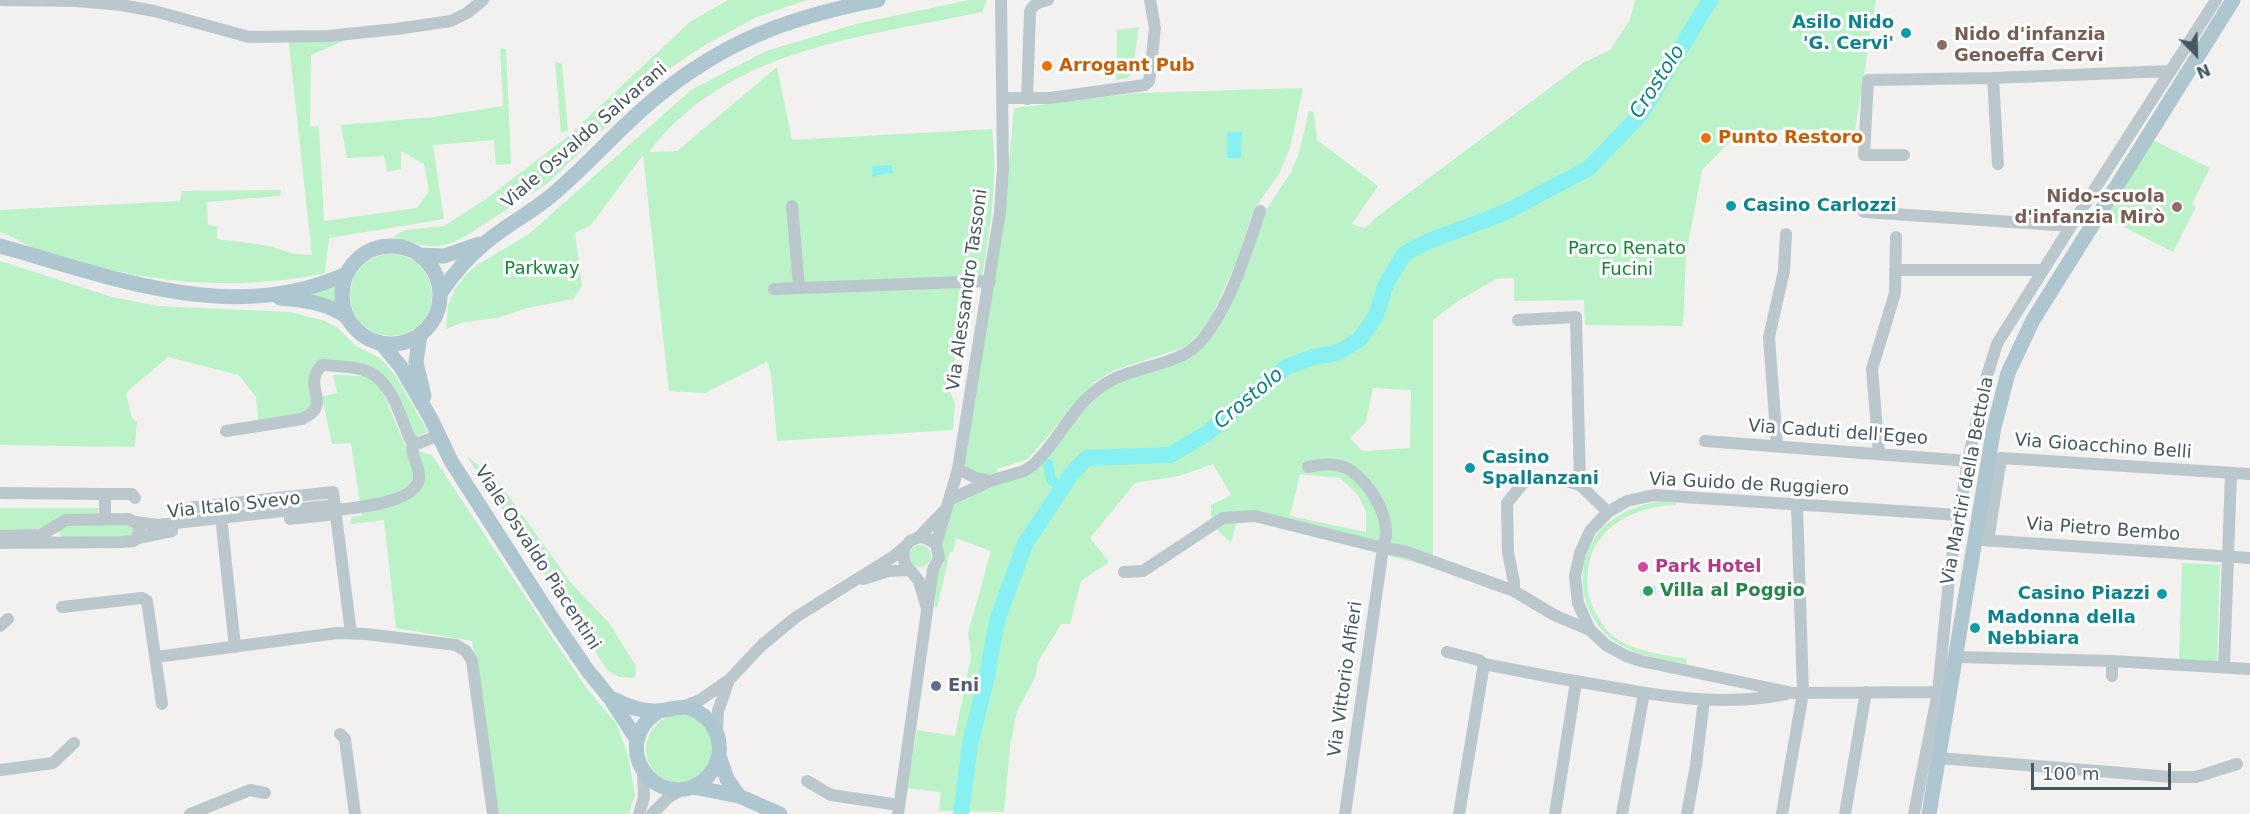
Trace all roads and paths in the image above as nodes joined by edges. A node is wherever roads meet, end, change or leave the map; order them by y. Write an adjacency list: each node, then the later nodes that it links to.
1 (0, 0): 2 (street)
2 (483, 0)
3 (878, 0): 21 (main road, Viale Osvaldo Salvarani)
4 (1048, 0): 12 (street)
5 (1150, 0): 12 (street)
6 (2216, 0): 9 (street)
7 (2233, 0): 65 (main road, Via Martiri della Bettola)
8 (1001, 1): 11 (street, Via Alessandro Tassoni)
9 (2171, 71): 10 (street); 18 (street)
10 (1993, 78): 13 (street); 14 (street)
11 (1003, 98): 12 (street); 27 (street, Via Alessandro Tassoni)
12 (1027, 99)
13 (1904, 155)
14 (1998, 164)
15 (792, 206): 28 (street)
16 (1260, 211): 48 (street)
17 (1864, 212): 18 (street)
18 (2071, 226): 25 (street)
19 (1786, 234): 41 (street)
20 (1896, 237): 24 (street)
21 (488, 241): 23 (main road, Viale Osvaldo Salvarani); 30 (main road, Viale Osvaldo Salvarani)
22 (0, 246): 31 (main road, Viale Osvaldo Piacentini)
23 (419, 255): 26 (main road, Viale Osvaldo Piacentini); 30 (main road)
24 (1895, 270): 25 (street); 42 (street)
25 (2043, 270): 43 (street)
26 (346, 274): 31 (main road, Viale Osvaldo Piacentini); 32 (main road)
27 (990, 281): 28 (street); 45 (street, Via Alessandro Tassoni)
28 (799, 287): 29 (street)
29 (774, 289)
30 (440, 294): 34 (main road, Viale Osvaldo Piacentini)
31 (259, 296): 32 (main road, Viale Osvaldo Piacentini)
32 (347, 317): 35 (main road, Viale Osvaldo Piacentini)
33 (1518, 320): 49 (street)
34 (420, 335): 35 (main road); 36 (main road, Viale Osvaldo Piacentini)
35 (381, 344): 36 (main road, Viale Osvaldo Piacentini)
36 (431, 419): 38 (main road, Viale Osvaldo Piacentini)
37 (226, 430): 40 (street)
38 (439, 435): 40 (street); 97 (main road, Viale Osvaldo Piacentini)
39 (1705, 441): 41 (street, Via Caduti dell'Egeo)
40 (413, 442): 55 (street)
41 (1778, 446): 42 (street, Via Caduti dell'Egeo)
42 (1878, 454): 43 (street, Via Caduti dell'Egeo)
43 (1968, 460): 57 (street)
44 (1308, 467): 70 (street, Via Vittorio Alfieri)
45 (958, 469): 48 (street); 54 (street, Via Alessandro Tassoni)
46 (2231, 473): 47 (street, Via Gioacchino Belli); 65 (street, Via Gioacchino Belli); 71 (street)
47 (2250, 474)
48 (990, 481): 54 (street)
49 (1580, 485): 56 (street); 77 (street)
50 (0, 493): 51 (street)
51 (105, 494): 52 (street); 58 (street)
52 (135, 498)
53 (1797, 504): 56 (street, Via Guido de Ruggiero); 57 (street, Via Guido de Ruggiero); 96 (street)
54 (947, 505): 63 (street, Via Alessandro Tassoni); 68 (street, Via Alessandro Tassoni)
55 (335, 510): 59 (street, Via Italo Svevo); 60 (street, Via Italo Svevo); 81 (street)
56 (1608, 512): 80 (street, Via Guido de Ruggiero)
57 (1959, 515): 94 (street)
58 (105, 519): 59 (street, Via Italo Svevo); 61 (street, Via Italo Svevo)
59 (136, 522): 64 (street)
60 (222, 526): 64 (street, Via Italo Svevo); 82 (street)
61 (54, 527): 62 (street, Via Italo Svevo); 66 (street)
62 (0, 536)
63 (919, 537): 68 (street); 69 (street, Via Alessandro Tassoni)
64 (138, 538): 66 (street, Via Italo Svevo)
65 (1982, 540): 71 (street, Via Pietro Bembo); 85 (main road, Via Martiri della Bettola)
66 (62, 542): 67 (street, Via Italo Svevo)
67 (0, 543)
68 (936, 544): 73 (street, Via Alessandro Tassoni)
69 (905, 547): 74 (street, Via Alessandro Tassoni); 76 (street)
70 (1383, 548): 75 (street); 77 (street); 122 (street, Via Vittorio Alfieri)
71 (2229, 556): 72 (street, Via Pietro Bembo); 88 (street)
72 (2250, 558)
73 (933, 569): 74 (street); 79 (street, Via Alessandro Tassoni)
74 (912, 571): 76 (street); 79 (street, Via Alessandro Tassoni)
75 (1124, 572)
76 (850, 583): 91 (street)
77 (1514, 591): 80 (street)
78 (62, 607): 84 (street)
79 (927, 609): 115 (street, Via Alessandro Tassoni)
80 (1590, 630): 96 (street, Via Guido de Ruggiero)
81 (351, 633): 82 (street); 118 (street)
82 (235, 647): 84 (street)
83 (1447, 652): 87 (street)
84 (156, 657): 99 (street)
85 (1956, 657): 86 (street); 107 (main road, Via Martiri della Bettola)
86 (2112, 661): 88 (street); 90 (street)
87 (1484, 664): 92 (street); 123 (street)
88 (2224, 667): 89 (street)
89 (2250, 669)
90 (2112, 676)
91 (729, 680): 100 (street); 102 (street)
92 (1576, 682): 95 (street); 124 (street)
93 (1866, 692): 94 (street); 96 (street); 128 (street)
94 (1938, 692): 129 (street)
95 (1644, 693): 98 (street); 125 (street)
96 (1798, 693): 98 (street); 127 (street)
97 (610, 698): 101 (main road, Viale Osvaldo Piacentini); 104 (main road, Viale Osvaldo Piacentini)
98 (1704, 700): 126 (street)
99 (162, 704)
100 (682, 707): 101 (main road); 102 (main road)
101 (659, 711): 104 (main road)
102 (717, 734): 106 (main road)
103 (340, 735): 117 (street)
104 (637, 740): 110 (main road)
105 (74, 743): 109 (street)
106 (719, 756): 112 (main road); 114 (main road)
107 (1939, 758): 108 (street); 130 (main road, Via Martiri della Bettola)
108 (2243, 762)
109 (0, 767)
110 (643, 771): 112 (main road); 119 (street)
111 (807, 781): 115 (street)
112 (687, 788): 114 (main road); 120 (street)
113 (265, 793): 116 (street)
114 (739, 796): 121 (main road)
115 (898, 809)
116 (190, 814)
117 (355, 814)
118 (493, 814)
119 (639, 814)
120 (652, 814)
121 (780, 814)
122 (1345, 814)
123 (1459, 814)
124 (1555, 814)
125 (1622, 814)
126 (1688, 814)
127 (1782, 814)
128 (1845, 814)
129 (1914, 814)
130 (1929, 814)

